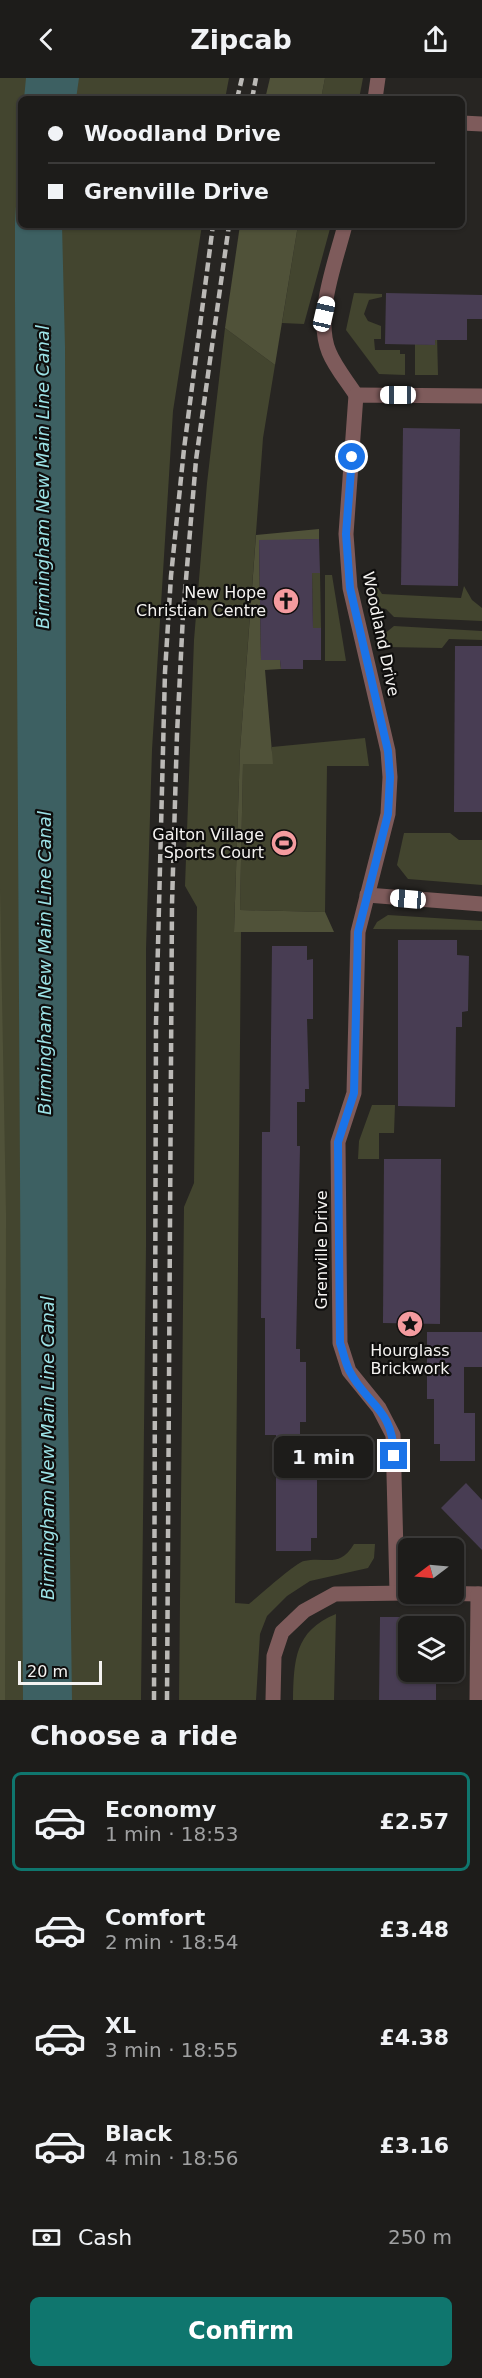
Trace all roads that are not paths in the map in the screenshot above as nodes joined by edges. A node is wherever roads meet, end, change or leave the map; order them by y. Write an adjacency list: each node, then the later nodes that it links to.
1 (378, 78): 2 (street)
2 (375, 96)
3 (465, 123): 4 (street)
4 (482, 124)
5 (344, 228): 6 (street)
6 (356, 395): 7 (street); 8 (street, Woodland Drive)
7 (482, 396)
8 (367, 895): 9 (street); 10 (street, Grenville Drive)
9 (482, 904)
10 (399, 1538)
11 (398, 1593): 14 (street)
12 (464, 1594): 13 (street)
13 (480, 1594): 15 (street)
14 (273, 1700)
15 (477, 1700)

